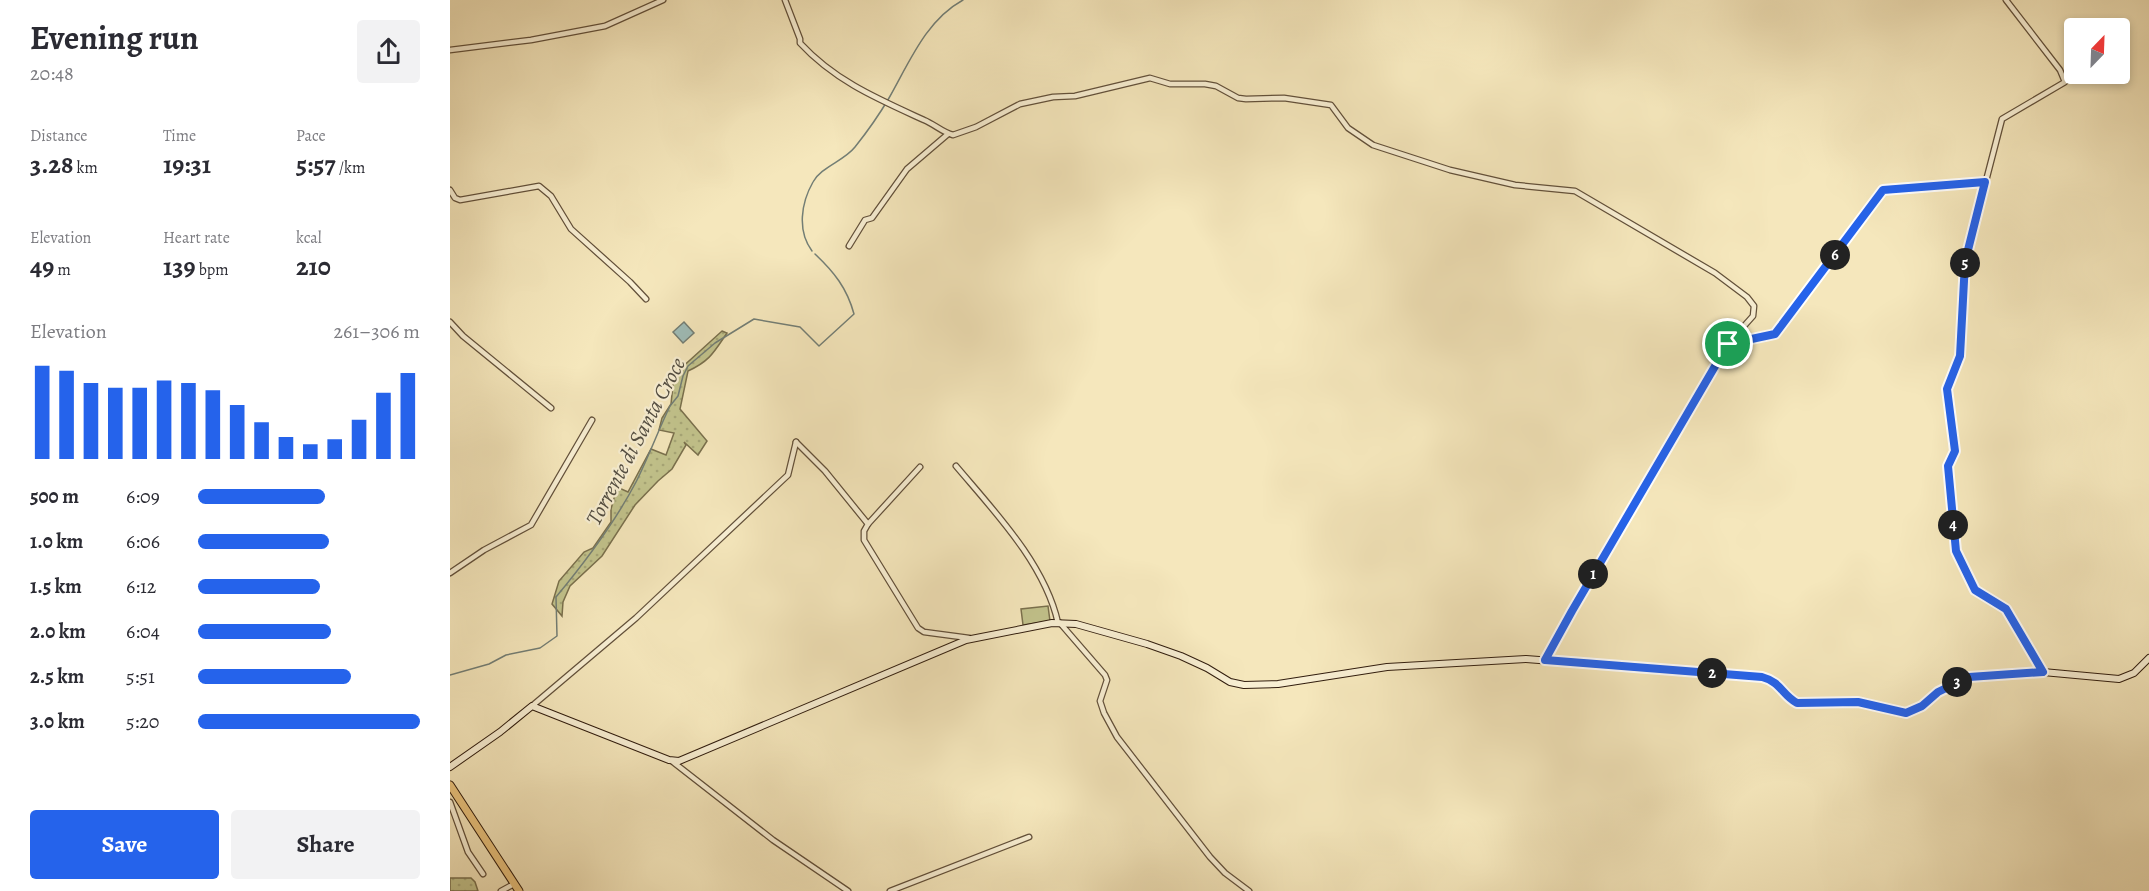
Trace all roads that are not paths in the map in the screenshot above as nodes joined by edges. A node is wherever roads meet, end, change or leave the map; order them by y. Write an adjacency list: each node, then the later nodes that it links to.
1 (663, 0): 4 (street)
2 (785, 0): 5 (street)
3 (2006, 0): 6 (street)
4 (450, 50)
5 (948, 134): 8 (street); 11 (street)
6 (1985, 182): 11 (street); 22 (street)
7 (450, 190): 9 (street)
8 (849, 246)
9 (646, 299)
10 (450, 322): 12 (street)
11 (1728, 344): 21 (street)
12 (551, 408)
13 (592, 420): 17 (street)
14 (956, 465): 18 (street)
15 (920, 467): 16 (street)
16 (868, 524): 19 (street); 23 (street)
17 (450, 573)
18 (1059, 623): 19 (street); 21 (street); 34 (street)
19 (972, 638): 24 (street)
20 (2149, 658): 22 (street)
21 (1545, 660): 22 (street)
22 (2043, 672)
23 (532, 706): 24 (street); 25 (street)
24 (673, 762): 32 (street)
25 (450, 767)
26 (450, 785): 30 (main road)
27 (450, 802): 29 (street)
28 (1029, 837): 33 (street)
29 (483, 874)
30 (517, 888): 31 (street)
31 (501, 891)
32 (848, 891)
33 (890, 891)
34 (1249, 891)

